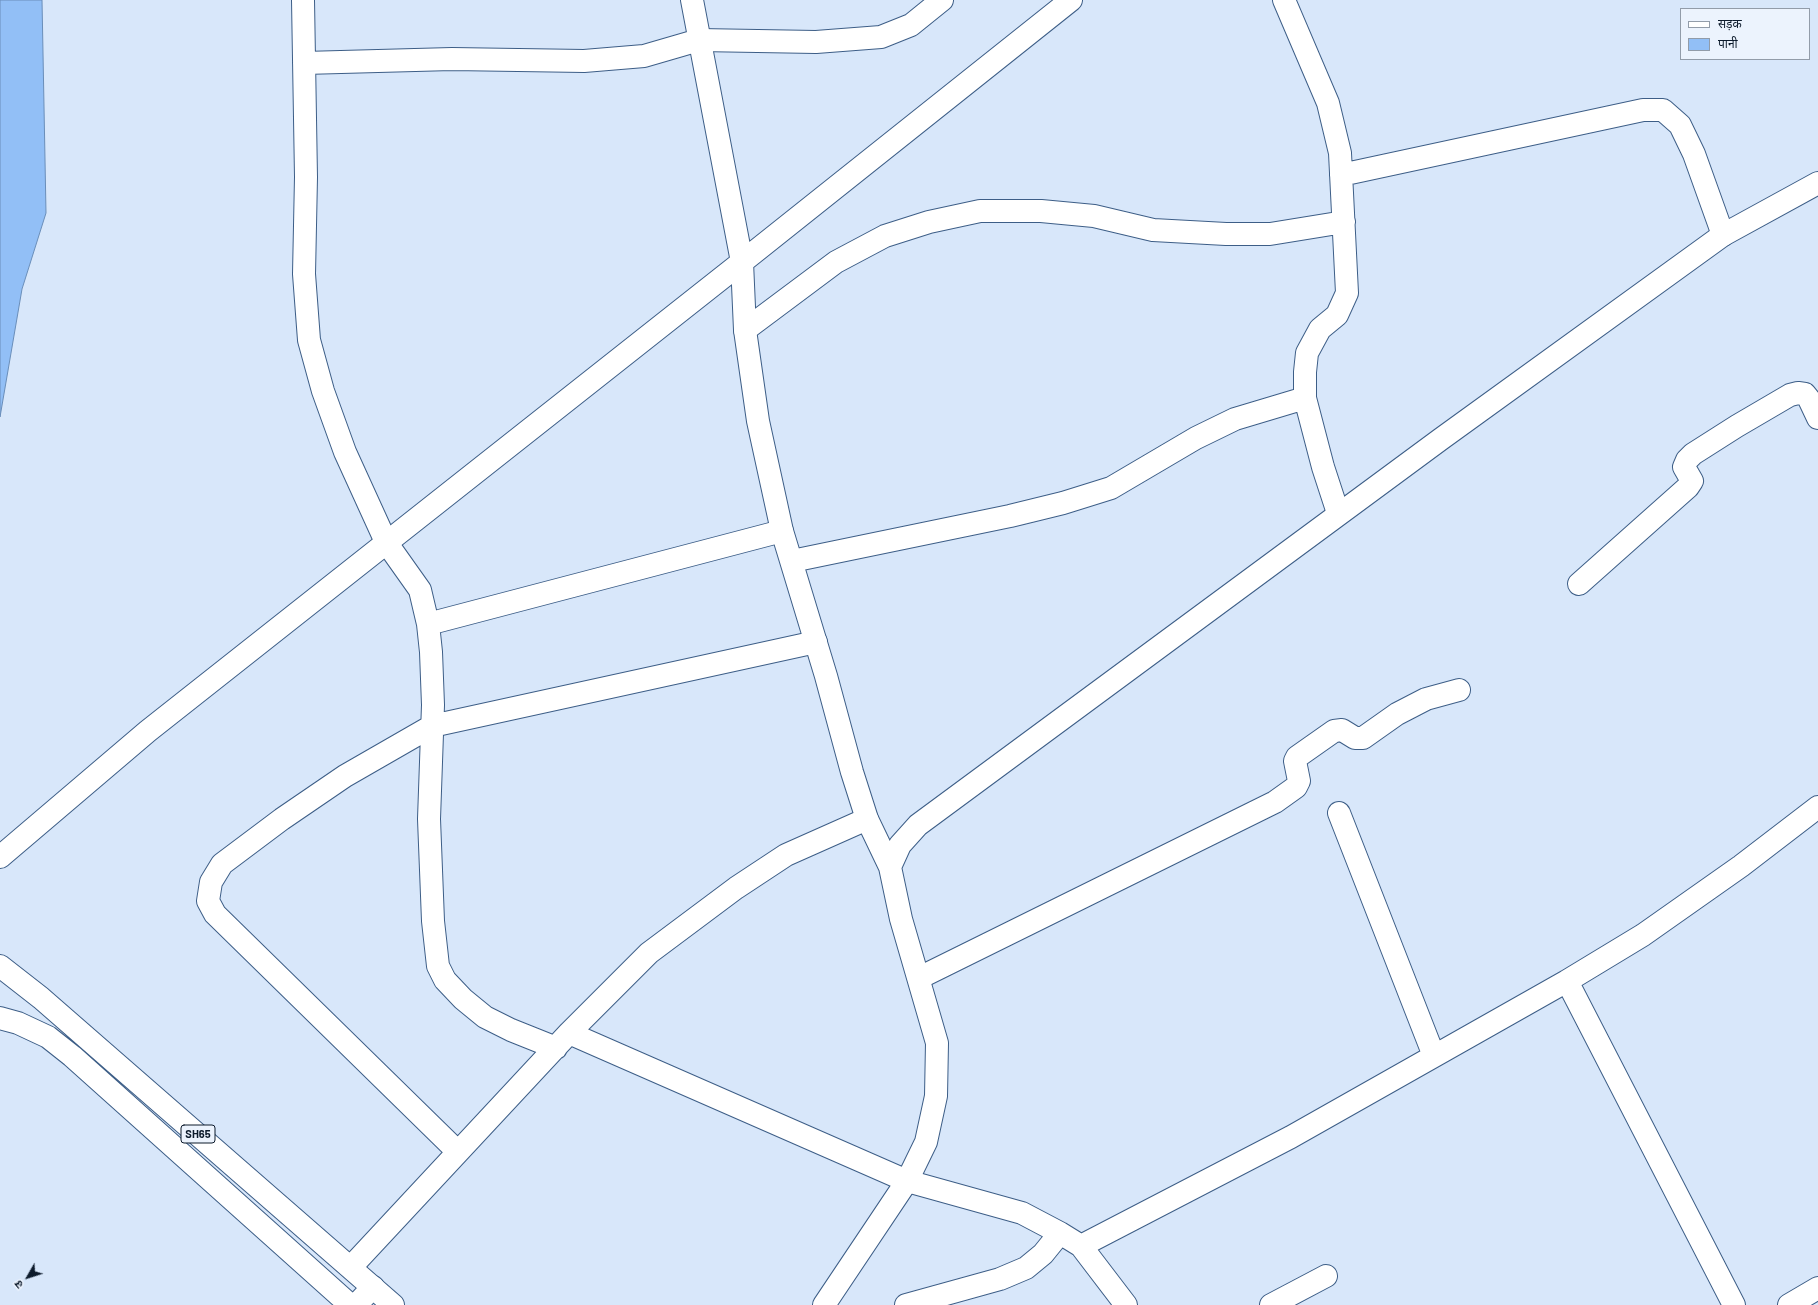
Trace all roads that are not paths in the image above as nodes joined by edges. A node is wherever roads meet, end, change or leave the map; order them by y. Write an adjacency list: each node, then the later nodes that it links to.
1 (303, 0): 7 (street)
2 (692, 0): 6 (street)
3 (942, 0): 6 (street)
4 (1071, 0): 12 (street)
5 (1284, 0): 8 (street)
6 (700, 40): 7 (street); 12 (street)
7 (304, 63): 18 (street)
8 (1341, 175): 10 (street); 11 (street)
9 (1818, 183): 11 (street)
10 (1344, 222): 13 (street); 14 (street)
11 (1723, 236): 16 (street)
12 (742, 262): 13 (street); 18 (street)
13 (745, 330): 17 (street)
14 (1305, 398): 16 (street); 19 (street)
15 (1818, 418): 20 (street)
16 (1338, 514): 29 (street)
17 (782, 531): 19 (street); 21 (street)
18 (386, 542): 21 (street); 28 (street)
19 (792, 561): 22 (street)
20 (1579, 584)
21 (428, 624): 24 (street)
22 (816, 642): 24 (street); 27 (street)
23 (1459, 690): 31 (street)
24 (432, 726): 34 (street); 36 (street)
25 (1818, 807): 32 (street)
26 (1339, 813): 35 (street)
27 (867, 819): 29 (street); 34 (street)
28 (0, 857)
29 (890, 866): 31 (street)
30 (0, 966): 40 (street, SH65)
31 (919, 978): 37 (street)
32 (1567, 981): 35 (street); 51 (street)
33 (0, 1018): 44 (street, SH65)
34 (563, 1040): 36 (street); 37 (street)
35 (1434, 1056): 39 (street)
36 (458, 1152): 40 (street)
37 (907, 1181): 38 (street); 47 (street)
38 (1060, 1233): 39 (street); 48 (street)
39 (1081, 1246): 49 (street)
40 (351, 1267): 42 (street, SH65)
41 (1326, 1276): 50 (street)
42 (373, 1287): 45 (street); 46 (street, SH65)
43 (1818, 1288): 52 (street)
44 (350, 1305)
45 (356, 1305)
46 (392, 1305)
47 (824, 1305)
48 (906, 1305)
49 (1126, 1305)
50 (1272, 1305)
51 (1734, 1305)
52 (1789, 1305)

